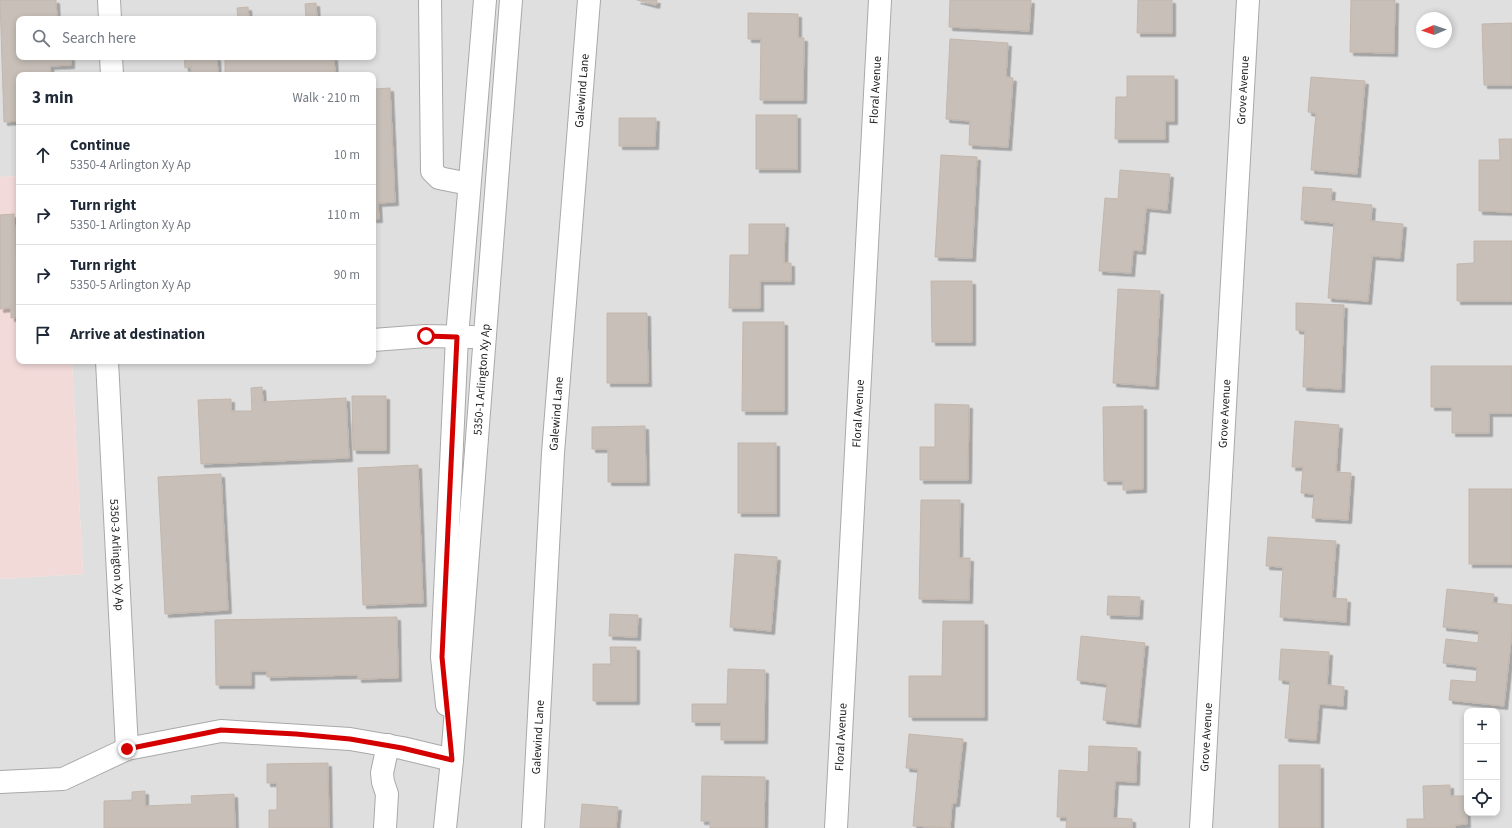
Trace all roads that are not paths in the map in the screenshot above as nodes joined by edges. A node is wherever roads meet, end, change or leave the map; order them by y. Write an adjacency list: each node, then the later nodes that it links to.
1 (109, 0): 8 (street)
2 (430, 0): 11 (street)
3 (485, 0): 11 (street, 5350-1 Arlington Xy Ap)
4 (511, 0): 13 (street, 5350-1 Arlington Xy Ap)
5 (589, 0): 22 (street, Galewind Lane)
6 (880, 0): 23 (street, Floral Avenue)
7 (1248, 0): 24 (street, Grove Avenue)
8 (110, 16)
9 (111, 60): 10 (street)
10 (112, 72)
11 (469, 184): 12 (street, 5350-1 Arlington Xy Ap)
12 (457, 337): 13 (street); 14 (street); 18 (street, 5350-1 Arlington Xy Ap)
13 (485, 338): 18 (street, 5350-1 Arlington Xy Ap)
14 (376, 340)
15 (106, 364): 17 (street, 5350-3 Arlington Xy Ap)
16 (388, 745): 17 (street); 18 (street); 20 (street)
17 (127, 749): 19 (street)
18 (452, 760): 21 (street, 5350-1 Arlington Xy Ap)
19 (0, 782)
20 (385, 828)
21 (445, 828)
22 (533, 828)
23 (836, 828)
24 (1201, 828)

